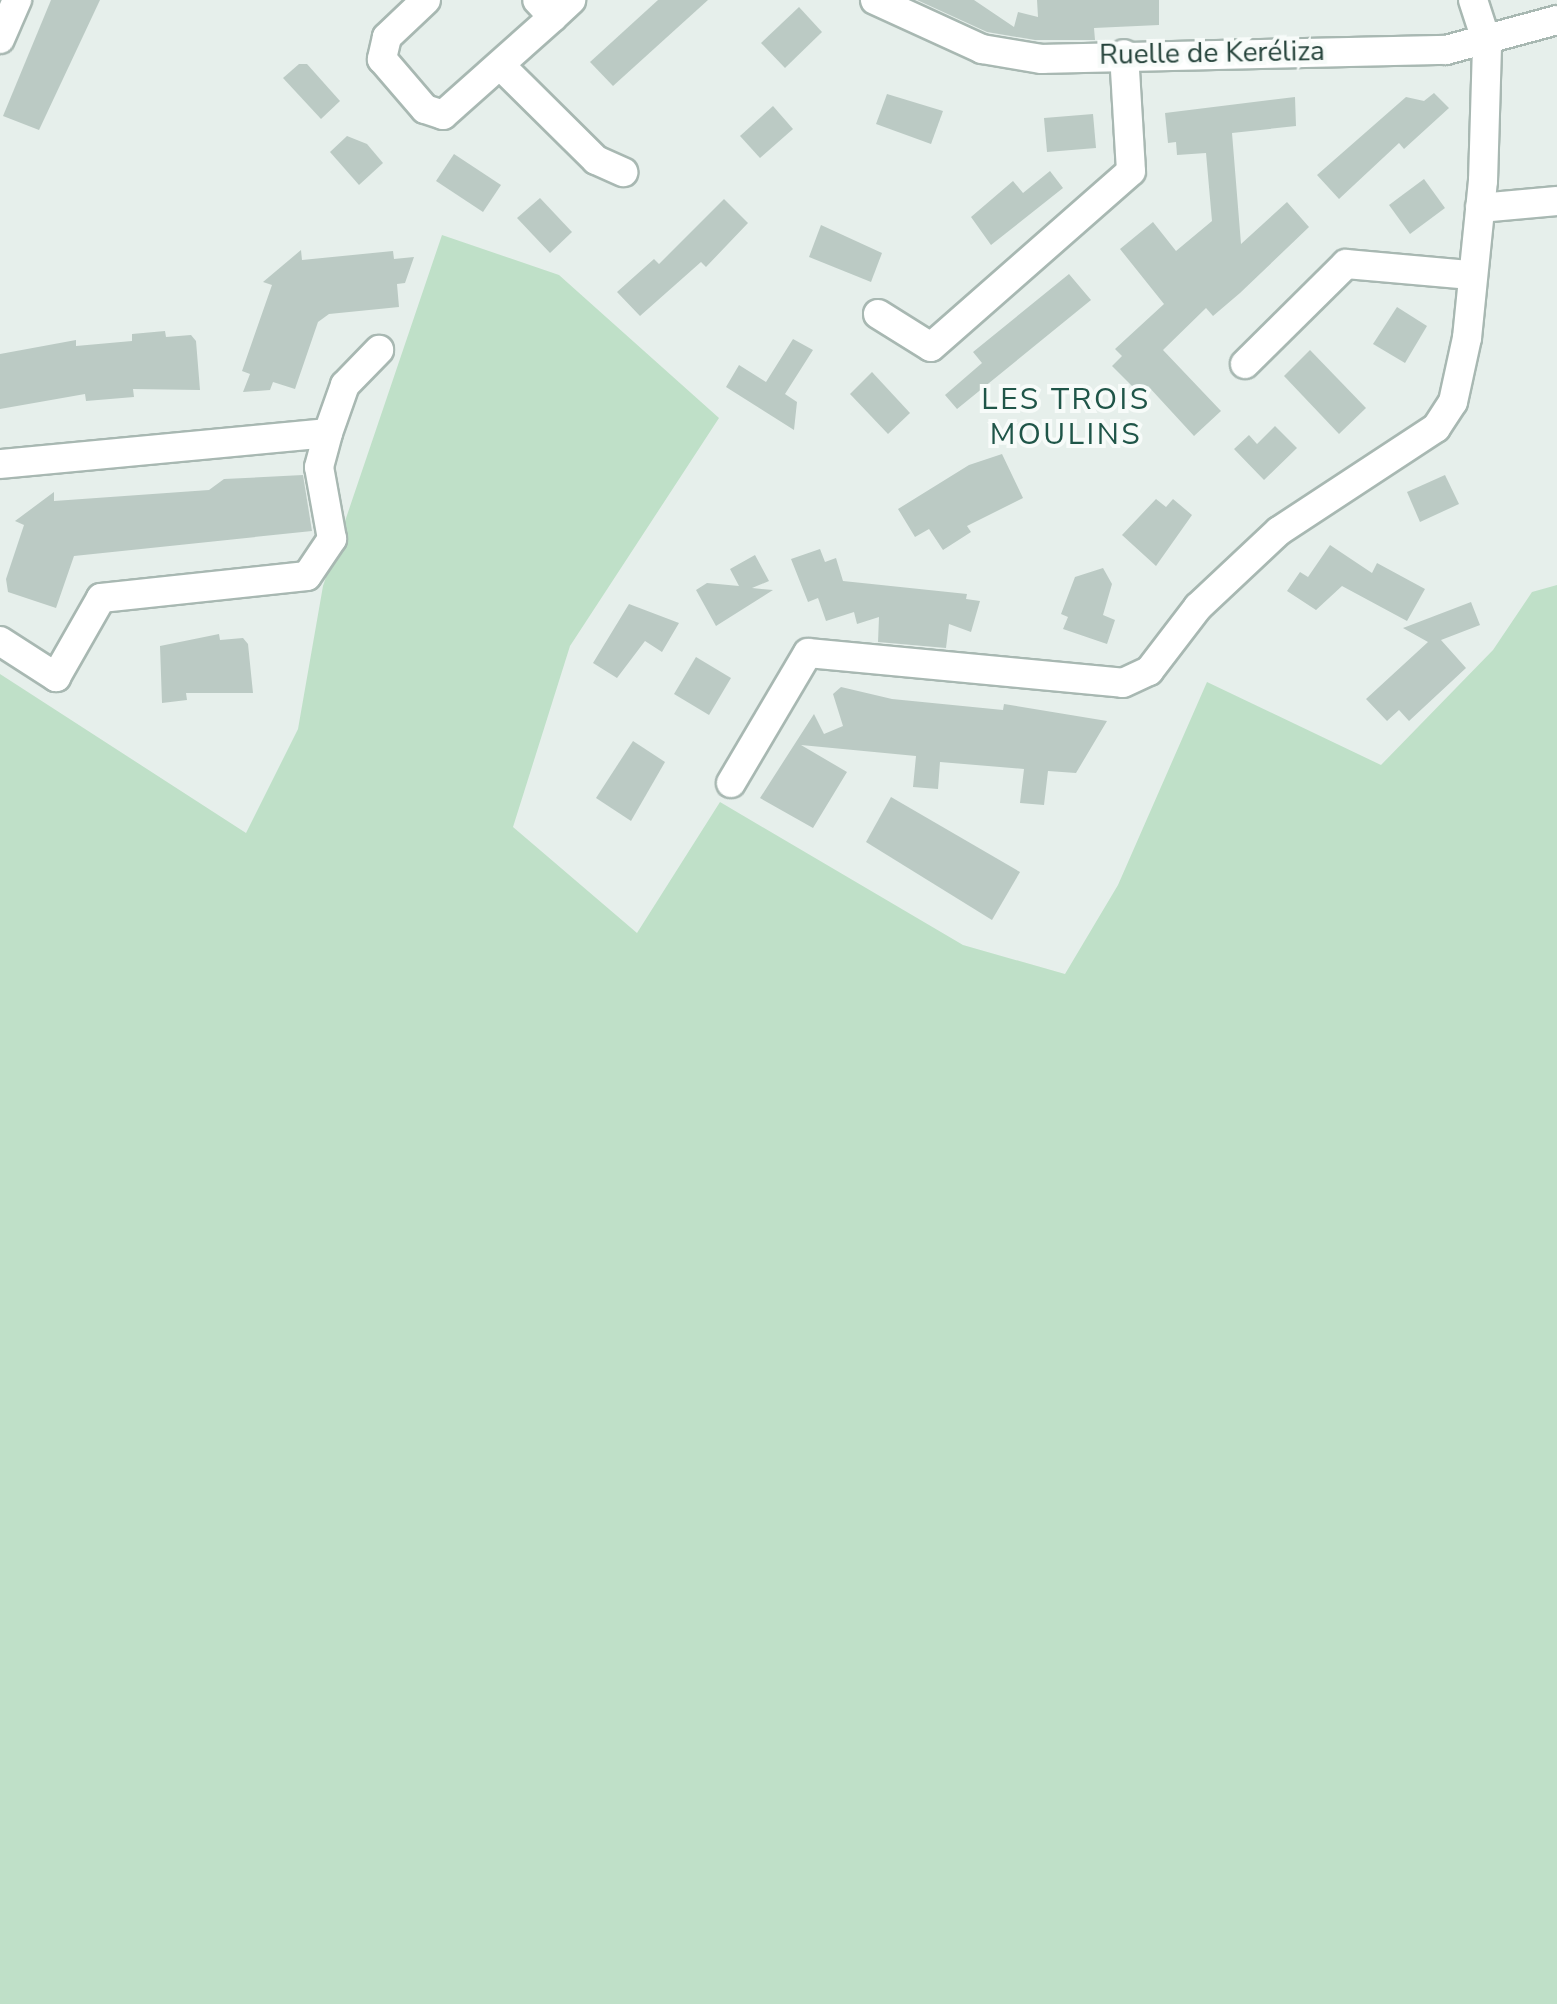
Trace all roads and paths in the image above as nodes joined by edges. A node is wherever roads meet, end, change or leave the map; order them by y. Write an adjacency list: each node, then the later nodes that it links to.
1 (16, 0): 7 (street)
2 (426, 0): 10 (street)
3 (875, 0): 9 (street, Ruelle de Keréliza)
4 (1473, 0): 8 (street)
5 (554, 6): 10 (street)
6 (1557, 20): 8 (street, Ruelle de Keréliza)
7 (0, 39)
8 (1487, 43): 9 (street, Ruelle de Keréliza); 13 (street)
9 (1124, 54): 15 (street)
10 (502, 68): 11 (street)
11 (623, 172)
12 (1557, 201): 13 (street)
13 (1480, 208): 14 (street)
14 (1469, 274): 17 (street); 21 (street)
15 (878, 314)
16 (379, 350): 18 (street)
17 (1245, 364)
18 (328, 433): 19 (street); 20 (street)
19 (0, 464)
20 (0, 641)
21 (731, 783)

